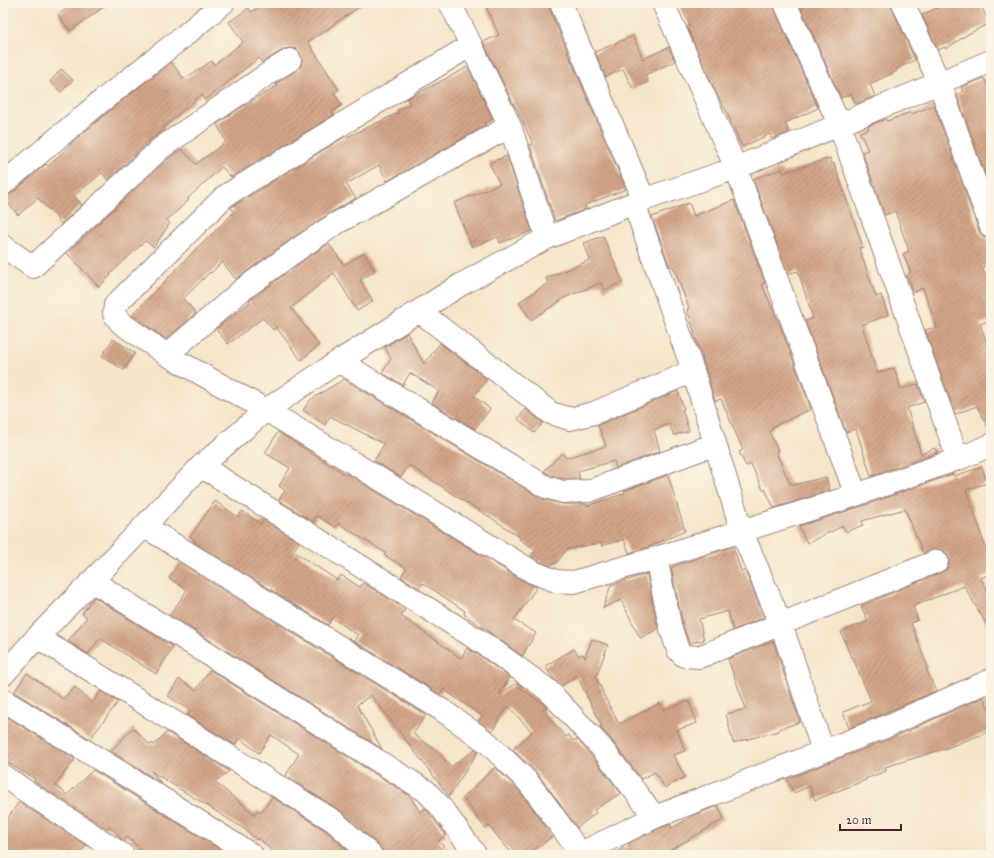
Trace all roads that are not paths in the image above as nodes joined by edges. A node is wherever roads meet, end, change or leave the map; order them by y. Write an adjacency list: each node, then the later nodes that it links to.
1 (223, 3): 14 (street)
2 (450, 3): 7 (street)
3 (561, 3): 15 (street)
4 (663, 3): 13 (street)
5 (785, 3): 11 (street)
6 (903, 3): 10 (street)
7 (471, 45): 12 (street); 20 (street)
8 (290, 60): 18 (street)
9 (991, 61): 10 (street)
10 (939, 82): 11 (street); 16 (street)
11 (839, 124): 13 (street); 26 (street)
12 (510, 126): 17 (street); 20 (street)
13 (736, 168): 15 (street); 28 (street)
14 (3, 184)
15 (639, 201): 17 (street); 22 (street)
16 (991, 227)
17 (547, 238): 19 (street)
18 (3, 246)
19 (419, 311): 21 (street); 22 (street)
20 (167, 355): 23 (street)
21 (339, 361): 23 (street); 24 (street)
22 (693, 371): 24 (street)
23 (266, 410): 27 (street); 31 (street)
24 (715, 444): 30 (street)
25 (991, 445): 26 (street)
26 (958, 459): 28 (street)
27 (201, 466): 29 (street); 41 (street)
28 (856, 495): 30 (street)
29 (144, 526): 33 (street); 42 (street)
30 (742, 532): 31 (street); 34 (street)
31 (656, 558): 34 (street)
32 (938, 561): 34 (street)
33 (92, 581): 35 (street); 46 (street)
34 (781, 624): 39 (street)
35 (37, 637): 36 (street); 45 (street)
36 (3, 675)
37 (991, 680): 39 (street)
38 (3, 700): 44 (street)
39 (823, 751): 41 (street)
40 (3, 776): 43 (street)
41 (655, 817): 42 (street)
42 (579, 854)
43 (123, 855)
44 (252, 855)
45 (371, 855)
46 (476, 855)

